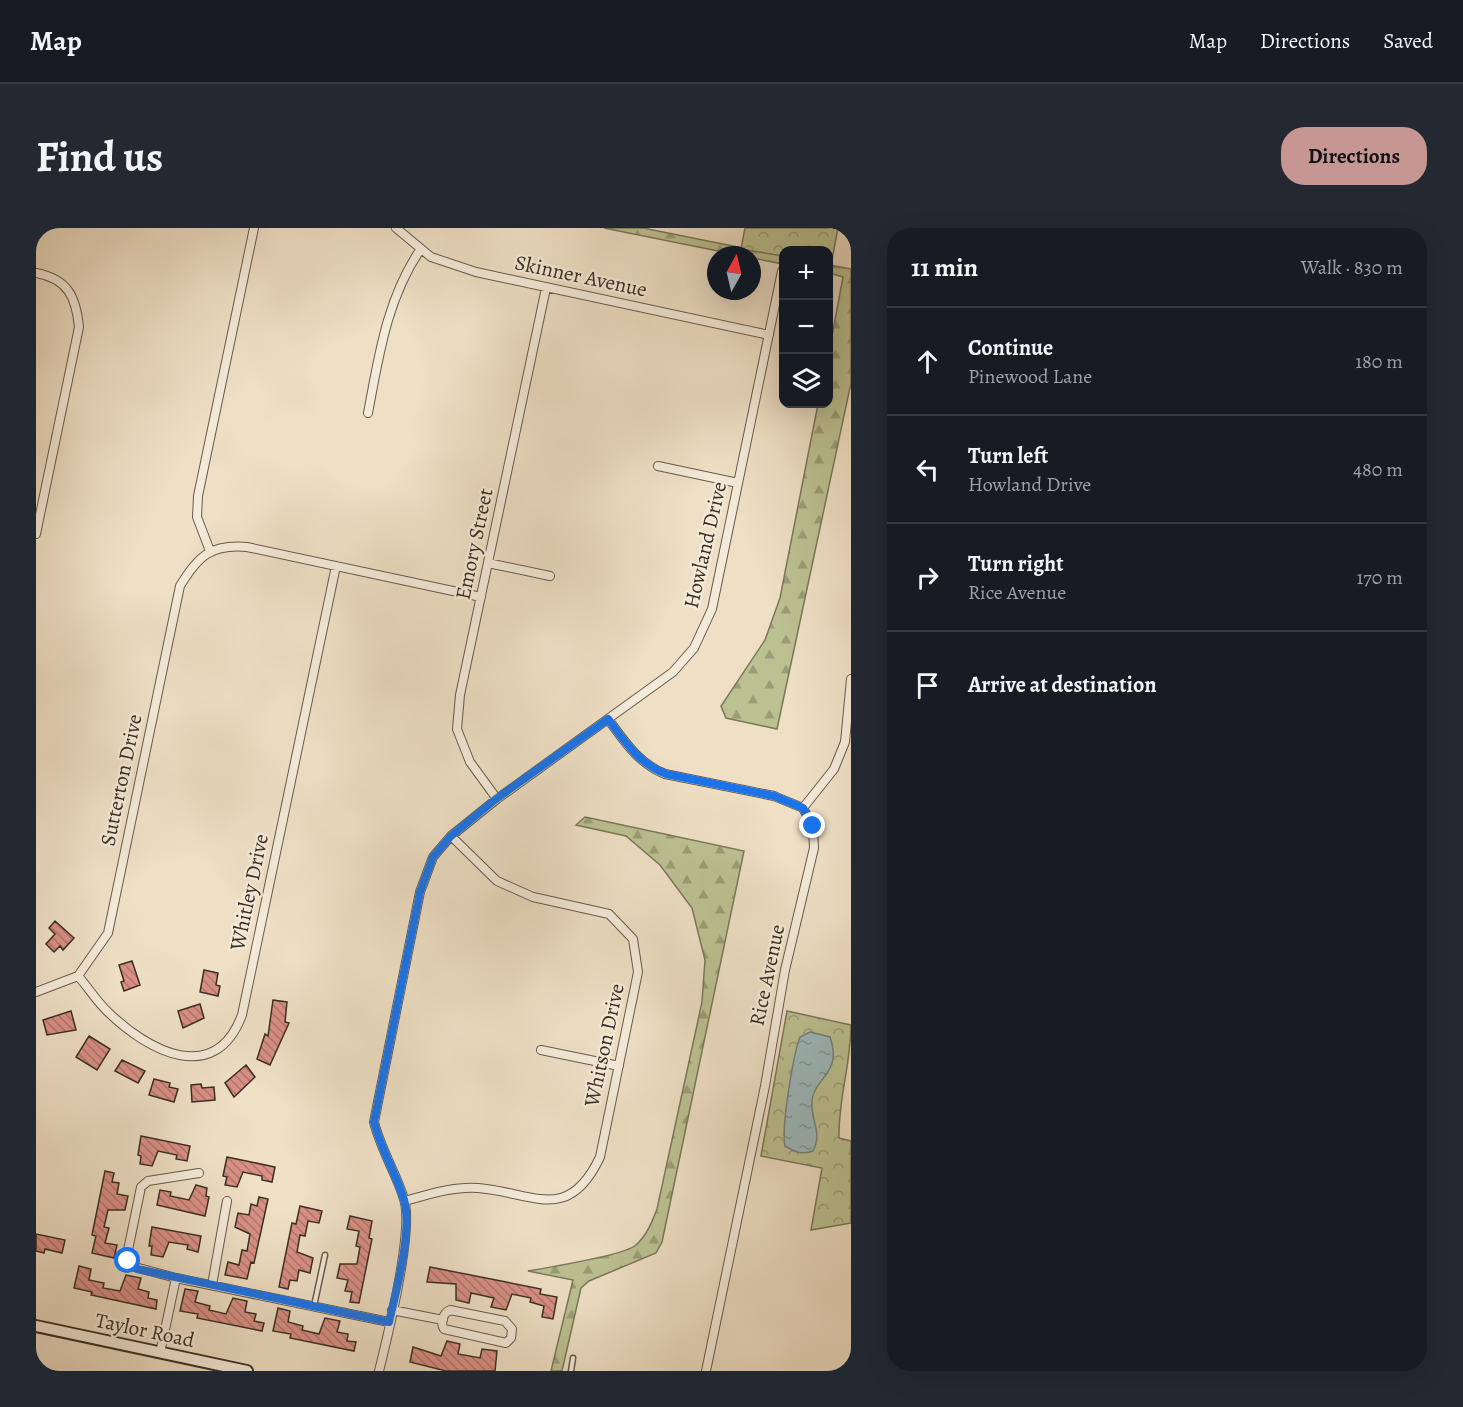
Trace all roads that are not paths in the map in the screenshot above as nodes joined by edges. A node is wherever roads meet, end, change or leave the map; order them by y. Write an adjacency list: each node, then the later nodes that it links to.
1 (254, 228): 12 (street)
2 (396, 228): 3 (street, Skinner Avenue)
3 (420, 250): 6 (street, Skinner Avenue); 8 (street)
4 (36, 273): 11 (street)
5 (779, 286): 7 (street, Howland Drive)
6 (546, 288): 7 (street, Skinner Avenue); 13 (street, Emory Street)
7 (769, 335): 10 (street, Howland Drive)
8 (369, 413)
9 (658, 466): 10 (street)
10 (738, 483): 18 (street, Howland Drive)
11 (36, 534)
12 (210, 551): 14 (street); 22 (street, Sutterton Drive)
13 (488, 563): 15 (street); 16 (street, Emory Street)
14 (336, 566): 16 (street); 22 (street, Whitley Drive)
15 (550, 576)
16 (481, 597): 19 (street, Emory Street)
17 (851, 679): 20 (street)
18 (608, 719): 19 (street, Howland Drive); 20 (street)
19 (496, 799): 21 (street, Howland Drive)
20 (803, 808): 42 (street, Rice Avenue)
21 (451, 836): 25 (street, Whitson Drive); 28 (street, Howland Drive)
22 (78, 976): 23 (street)
23 (36, 992)
24 (541, 1050): 25 (street)
25 (619, 1066): 28 (street, Whitson Drive)
26 (199, 1173): 30 (street)
27 (227, 1201): 31 (street)
28 (405, 1201): 33 (street, Howland Drive)
29 (325, 1255): 32 (lane)
30 (176, 1278): 31 (street); 37 (street)
31 (212, 1286): 32 (street)
32 (314, 1307): 35 (street)
33 (392, 1310): 34 (street); 35 (street, Howland Drive)
34 (443, 1320): 34 (street)
35 (389, 1322): 40 (street, Howland Drive)
36 (36, 1326): 37 (main road, Taylor Road)
37 (160, 1353): 39 (main road, Taylor Road)
38 (573, 1358): 41 (lane)
39 (242, 1371)
40 (379, 1371)
41 (571, 1371)
42 (706, 1371)

